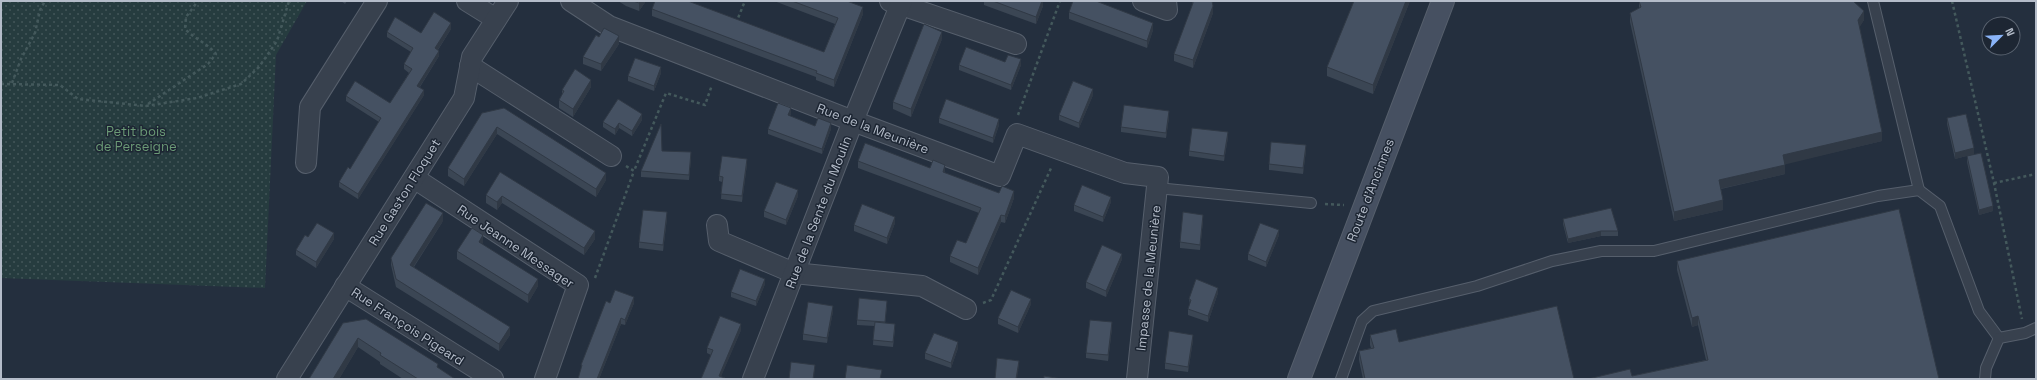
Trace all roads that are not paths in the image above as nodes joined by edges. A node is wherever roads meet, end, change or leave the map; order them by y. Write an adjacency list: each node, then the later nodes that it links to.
1 (377, 1): 15 (street)
2 (467, 1): 10 (street)
3 (508, 1): 10 (street, Rue Gaston Floquet)
4 (571, 1): 13 (street, Rue de la Meunière)
5 (1143, 1): 6 (street)
6 (1166, 1)
7 (1443, 1): 31 (main road, Route d'Ancinnes)
8 (1873, 1): 18 (lane)
9 (898, 2): 11 (street); 13 (street, Rue de la Sente du Moulin)
10 (496, 19): 12 (street, Rue Gaston Floquet)
11 (1016, 44)
12 (470, 66): 14 (street); 16 (street, Rue Gaston Floquet)
13 (853, 121): 17 (street, Rue de la Meunière); 21 (street, Rue de la Sente du Moulin)
14 (611, 156)
15 (306, 163)
16 (414, 178): 22 (street, Rue Gaston Floquet); 28 (street, Rue Jeanne Messager)
17 (1157, 182): 19 (lane); 30 (street, Impasse de la Meunière)
18 (1919, 190): 25 (lane); 32 (lane)
19 (1311, 203)
20 (717, 225): 21 (street)
21 (794, 273): 23 (street); 29 (street, Rue de la Sente du Moulin)
22 (345, 286): 26 (street, Rue Gaston Floquet); 27 (street, Rue François Pigeard)
23 (966, 309)
24 (2036, 328): 25 (lane)
25 (1999, 338): 33 (lane)
26 (287, 379)
27 (492, 379)
28 (545, 379)
29 (753, 379)
30 (1137, 379)
31 (1299, 379)
32 (1341, 379)
33 (1986, 379)

